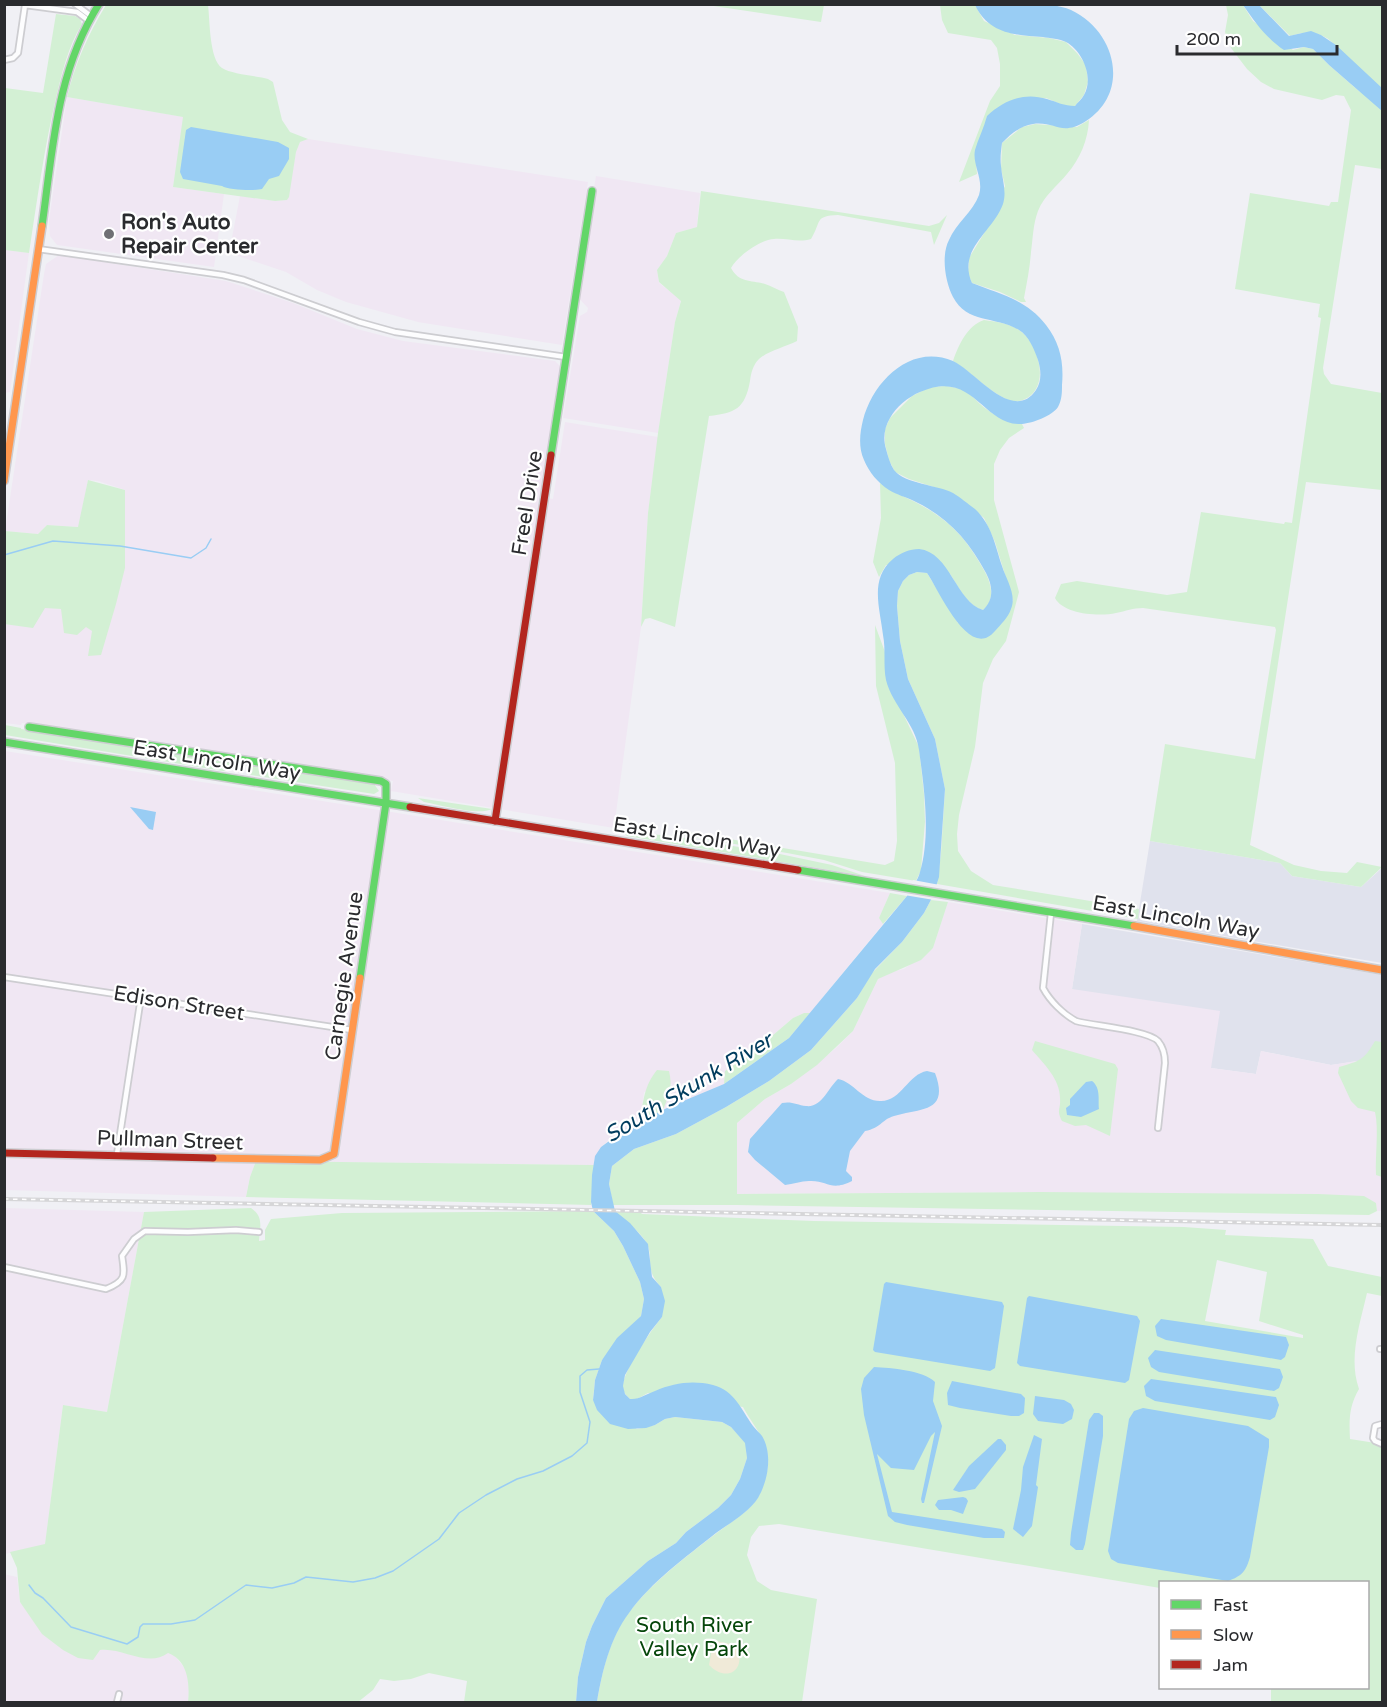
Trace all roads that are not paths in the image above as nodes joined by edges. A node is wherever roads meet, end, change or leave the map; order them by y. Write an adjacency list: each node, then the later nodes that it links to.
1 (26, 4): 4 (street); 5 (street)
2 (75, 4): 4 (street)
3 (99, 4): 4 (main road)
4 (90, 18): 7 (main road)
5 (4, 60)
6 (592, 191): 8 (main road, Freel Drive)
7 (38, 249): 8 (street); 9 (main road)
8 (566, 357): 13 (main road, Freel Drive)
9 (4, 481)
10 (29, 727): 12 (main road)
11 (4, 742): 12 (main road, East Lincoln Way)
12 (386, 804): 13 (main road, East Lincoln Way); 18 (main road, Carnegie Avenue)
13 (495, 821): 14 (main road, East Lincoln Way)
14 (1051, 913): 15 (main road, East Lincoln Way); 19 (street)
15 (1383, 970)
16 (4, 976): 17 (street, Edison Street)
17 (141, 997): 18 (street, Edison Street); 21 (street)
18 (352, 1030): 22 (main road, Carnegie Avenue)
19 (1158, 1128)
20 (4, 1153): 21 (main road, Pullman Street)
21 (117, 1154): 22 (main road, Pullman Street)
22 (334, 1154)
23 (260, 1232): 24 (street)
24 (4, 1267)
25 (1383, 1424): 26 (street)
26 (1383, 1444)
27 (119, 1694): 28 (street)
28 (117, 1702)

